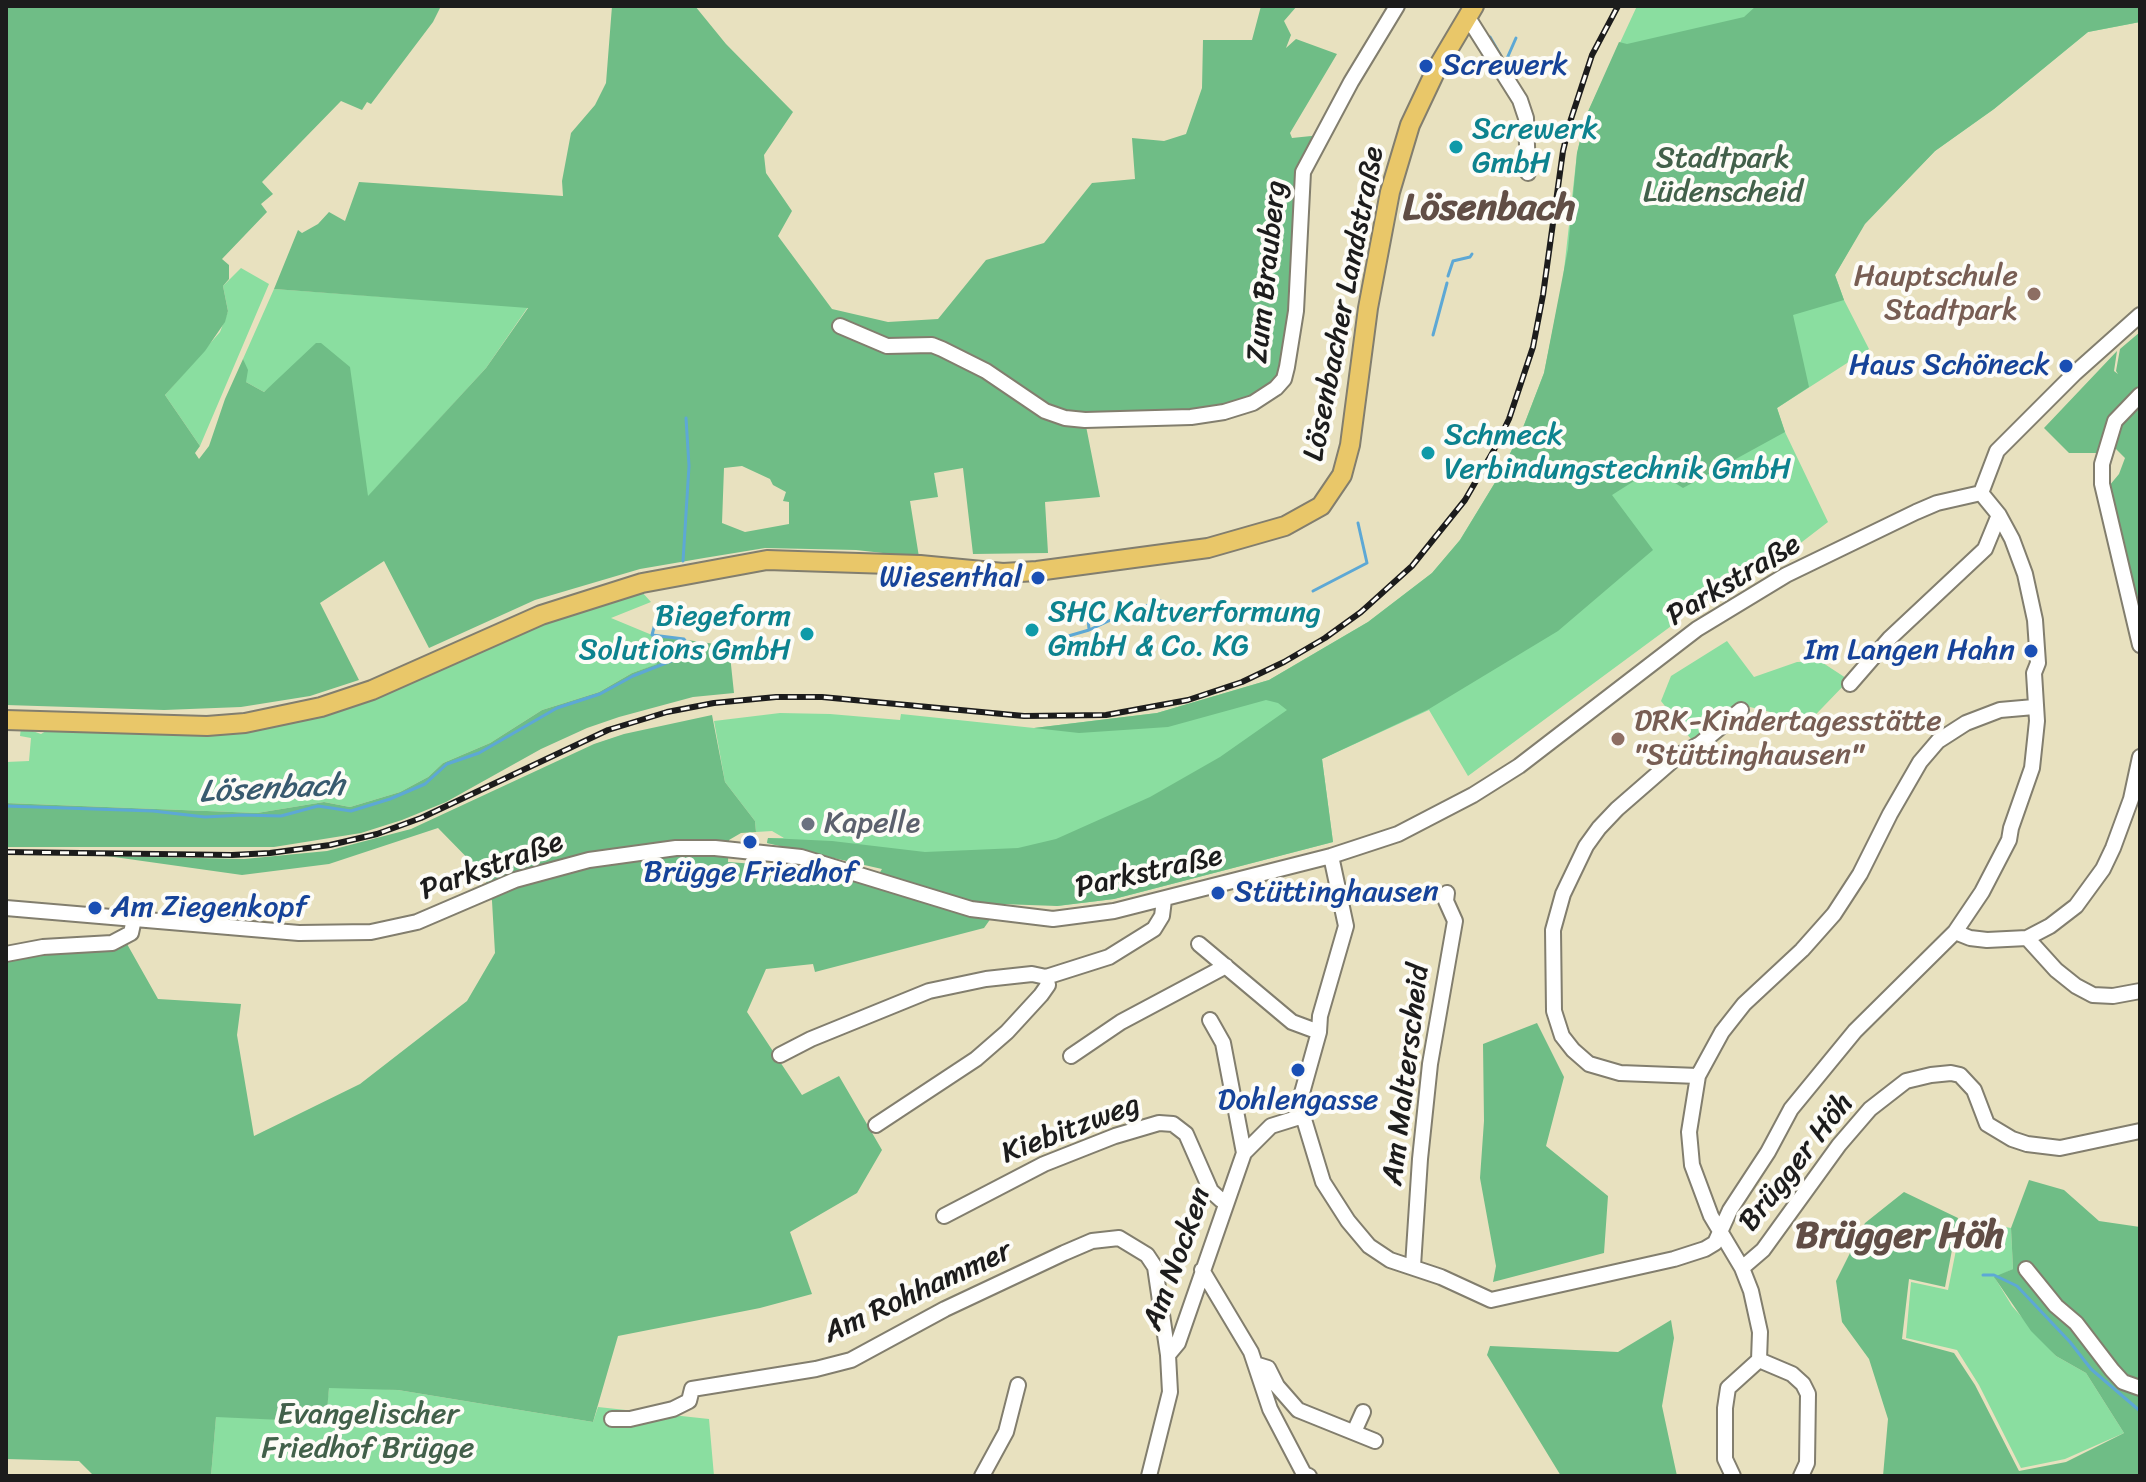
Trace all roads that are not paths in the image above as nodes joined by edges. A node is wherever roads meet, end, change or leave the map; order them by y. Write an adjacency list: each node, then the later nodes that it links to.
1 (1397, 6): 5 (street, Zum Brauberg)
2 (1470, 11): 3 (street, Lösenbacher Landstraße); 13 (main road, Lösenbacher Landstraße)
3 (1528, 173)
4 (2140, 315): 7 (street)
5 (840, 326)
6 (2140, 395): 9 (street)
7 (1981, 493): 8 (street); 15 (street, Parkstraße)
8 (1999, 515): 10 (street); 11 (street)
9 (2140, 645)
10 (1850, 684)
11 (2034, 707): 20 (street); 31 (street)
12 (1741, 710): 31 (street)
13 (6, 720)
14 (2140, 757): 21 (street)
15 (1331, 856): 17 (street, Parkstraße); 28 (street)
16 (1447, 893): 39 (street, Am Malterscheid)
17 (1164, 900): 19 (street, Parkstraße); 25 (street)
18 (6, 908): 19 (street, Parkstraße)
19 (134, 919): 23 (street)
20 (1955, 932): 21 (street); 38 (street)
21 (2027, 938): 26 (street)
22 (1199, 944): 24 (street)
23 (6, 954)
24 (1226, 966): 28 (street); 30 (street)
25 (1046, 977): 29 (street); 33 (street)
26 (2140, 991)
27 (1210, 1020): 35 (street, Am Nocken)
28 (1319, 1032): 32 (street)
29 (780, 1055)
30 (1071, 1056)
31 (1698, 1076): 38 (street)
32 (1303, 1116): 35 (street, Am Nocken); 39 (street)
33 (876, 1125)
34 (2140, 1131): 40 (street, Brügger Höh)
35 (1244, 1153): 36 (street, Am Nocken)
36 (1227, 1202): 37 (street, Kiebitzweg); 42 (street, Am Nocken)
37 (944, 1216)
38 (1720, 1231): 39 (street); 40 (street)
39 (1413, 1266)
40 (1742, 1268): 44 (street)
41 (2026, 1269): 47 (street)
42 (1202, 1270): 43 (street, Am Nocken); 45 (street)
43 (1168, 1355): 49 (street, Am Rohhammer); 53 (street, Am Nocken)
44 (1759, 1360): 55 (street); 56 (street)
45 (1255, 1364): 50 (street); 54 (street)
46 (1018, 1385): 52 (street)
47 (2140, 1388)
48 (1363, 1412): 50 (street)
49 (612, 1419)
50 (1354, 1432): 51 (street)
51 (1375, 1441)
52 (982, 1476)
53 (1149, 1476)
54 (1309, 1476)
55 (1733, 1476)
56 (1801, 1476)

